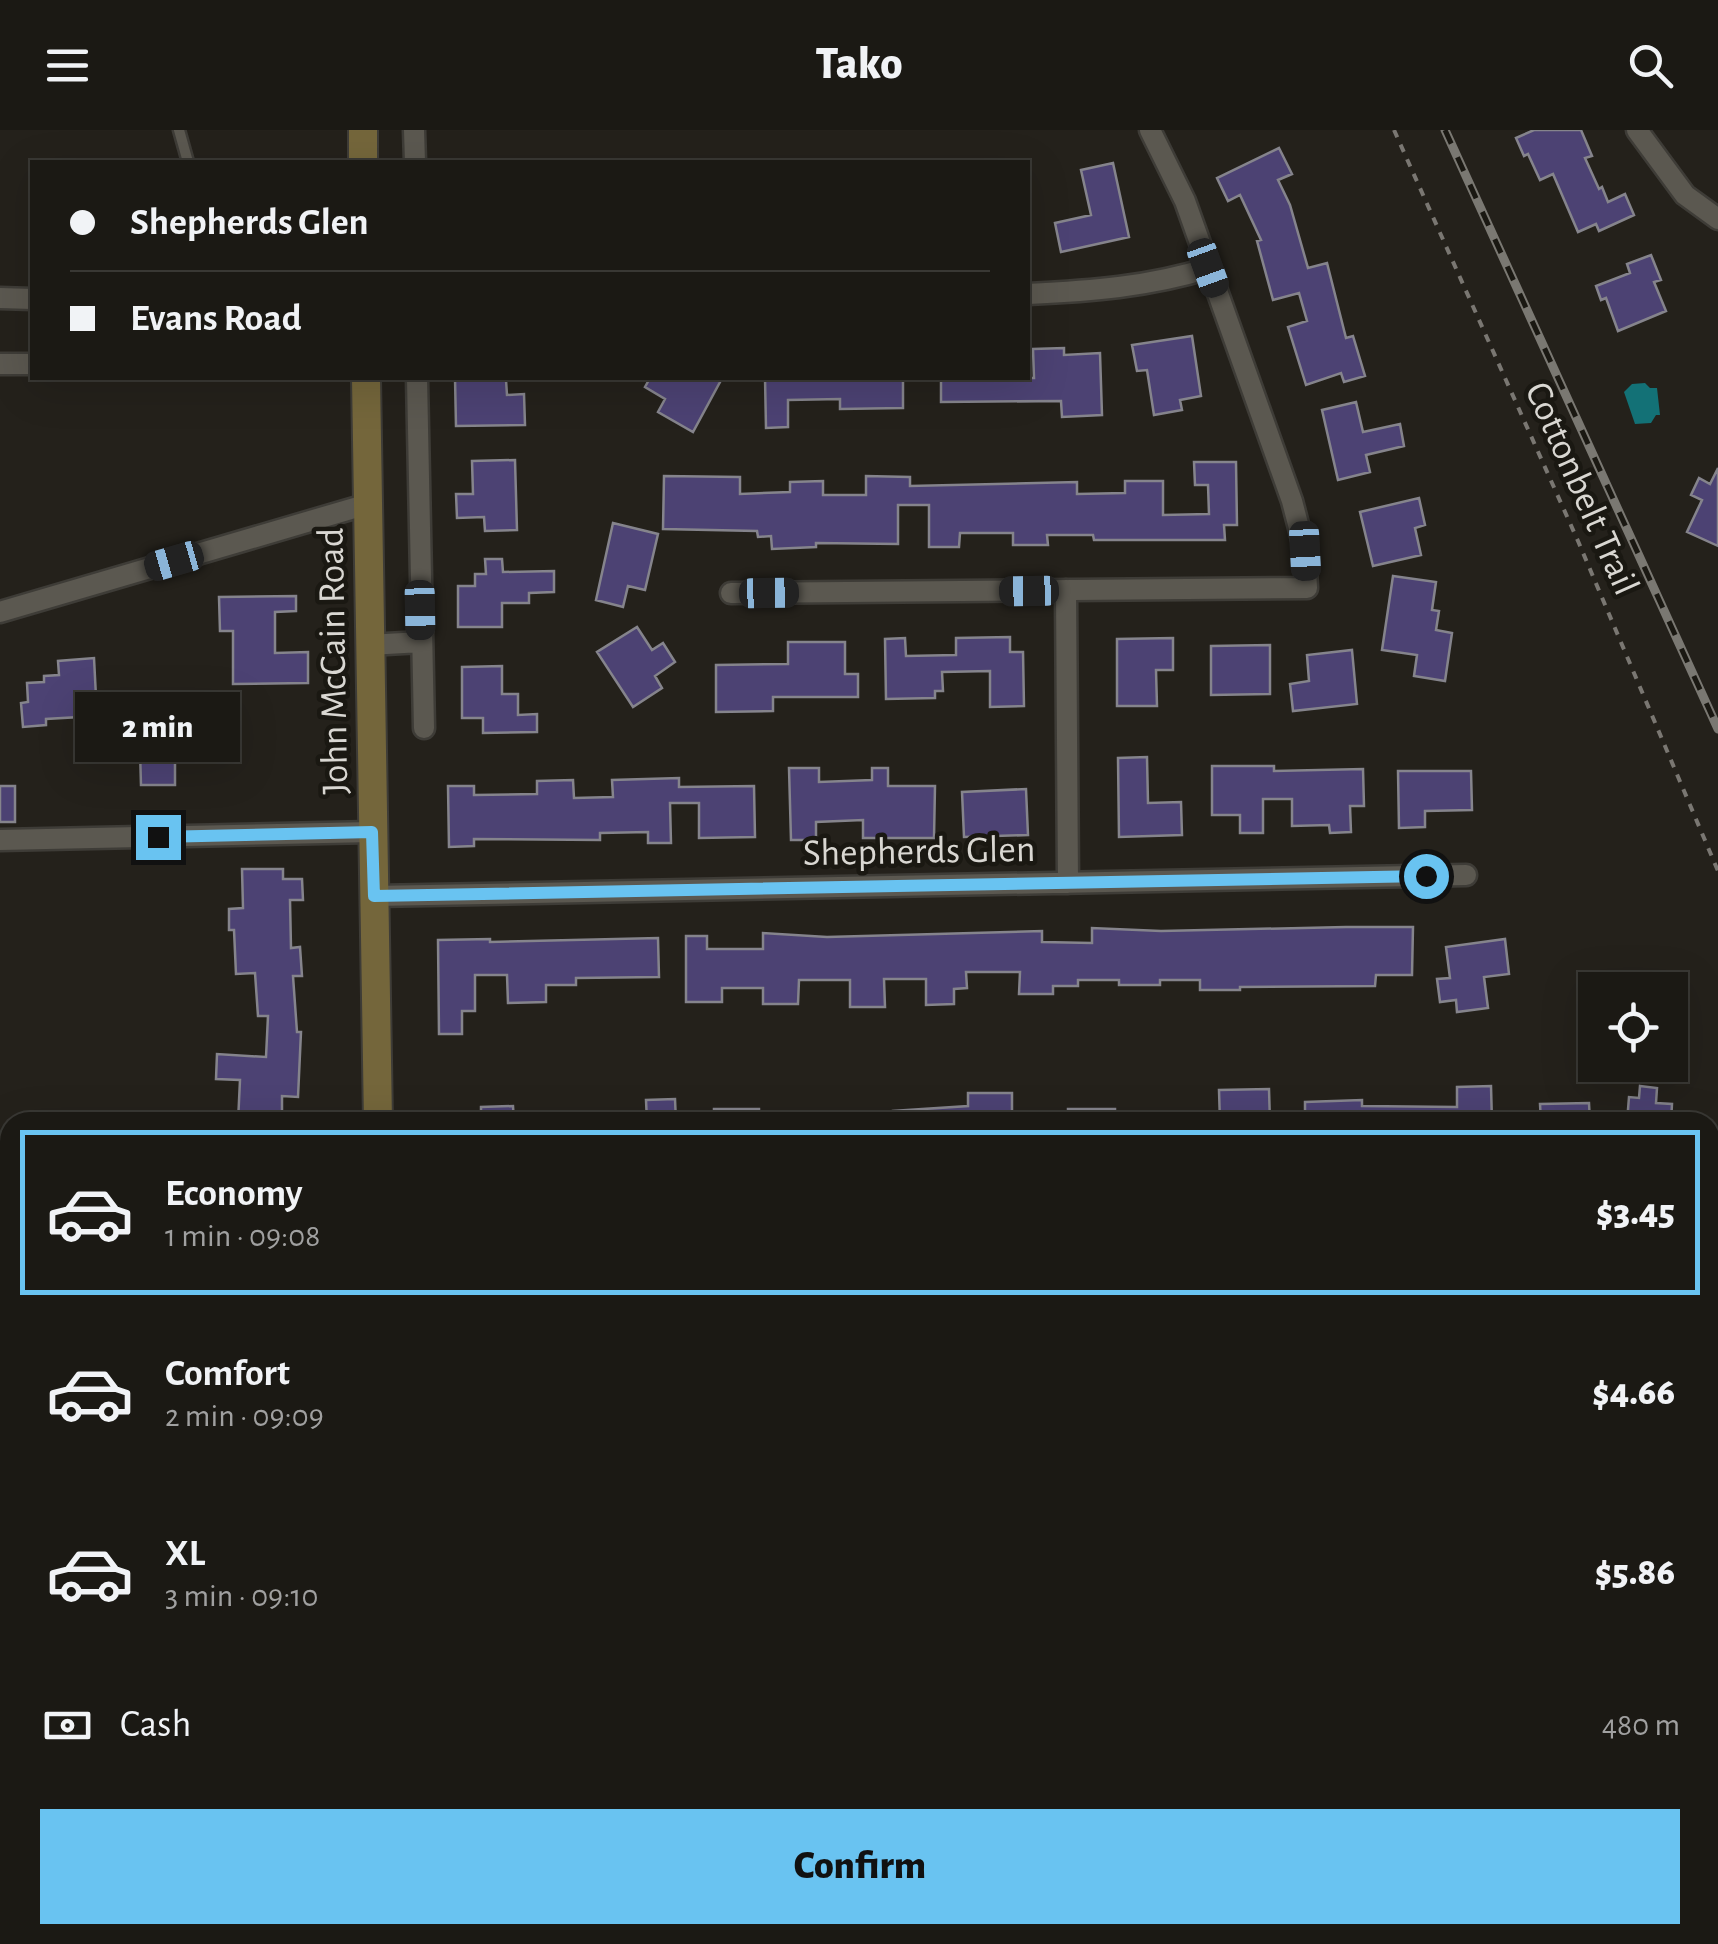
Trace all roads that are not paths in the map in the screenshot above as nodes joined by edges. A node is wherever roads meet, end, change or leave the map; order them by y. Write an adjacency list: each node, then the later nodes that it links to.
1 (179, 130): 6 (lane)
2 (363, 130): 7 (main road)
3 (414, 130): 8 (street)
4 (1150, 130): 10 (street)
5 (1638, 130): 9 (street)
6 (187, 160)
7 (364, 160)
8 (414, 160)
9 (1718, 219)
10 (1208, 268): 11 (street); 19 (street)
11 (1030, 294)
12 (0, 298): 13 (street)
13 (30, 298)
14 (0, 364): 15 (street)
15 (30, 364)
16 (365, 380): 18 (main road, John McCain Road)
17 (416, 380): 22 (street)
18 (368, 504): 21 (street); 23 (main road, John McCain Road)
19 (1066, 590): 20 (street); 28 (street)
20 (732, 594)
21 (0, 612)
22 (421, 642): 23 (street); 24 (street)
23 (369, 645): 25 (main road, John McCain Road)
24 (424, 728)
25 (372, 832): 26 (street); 29 (main road, John McCain Road)
26 (0, 840)
27 (1466, 875): 28 (street, Shepherds Glen)
28 (1068, 883): 29 (street, Shepherds Glen)
29 (374, 896): 30 (main road, John McCain Road)
30 (378, 1112)

